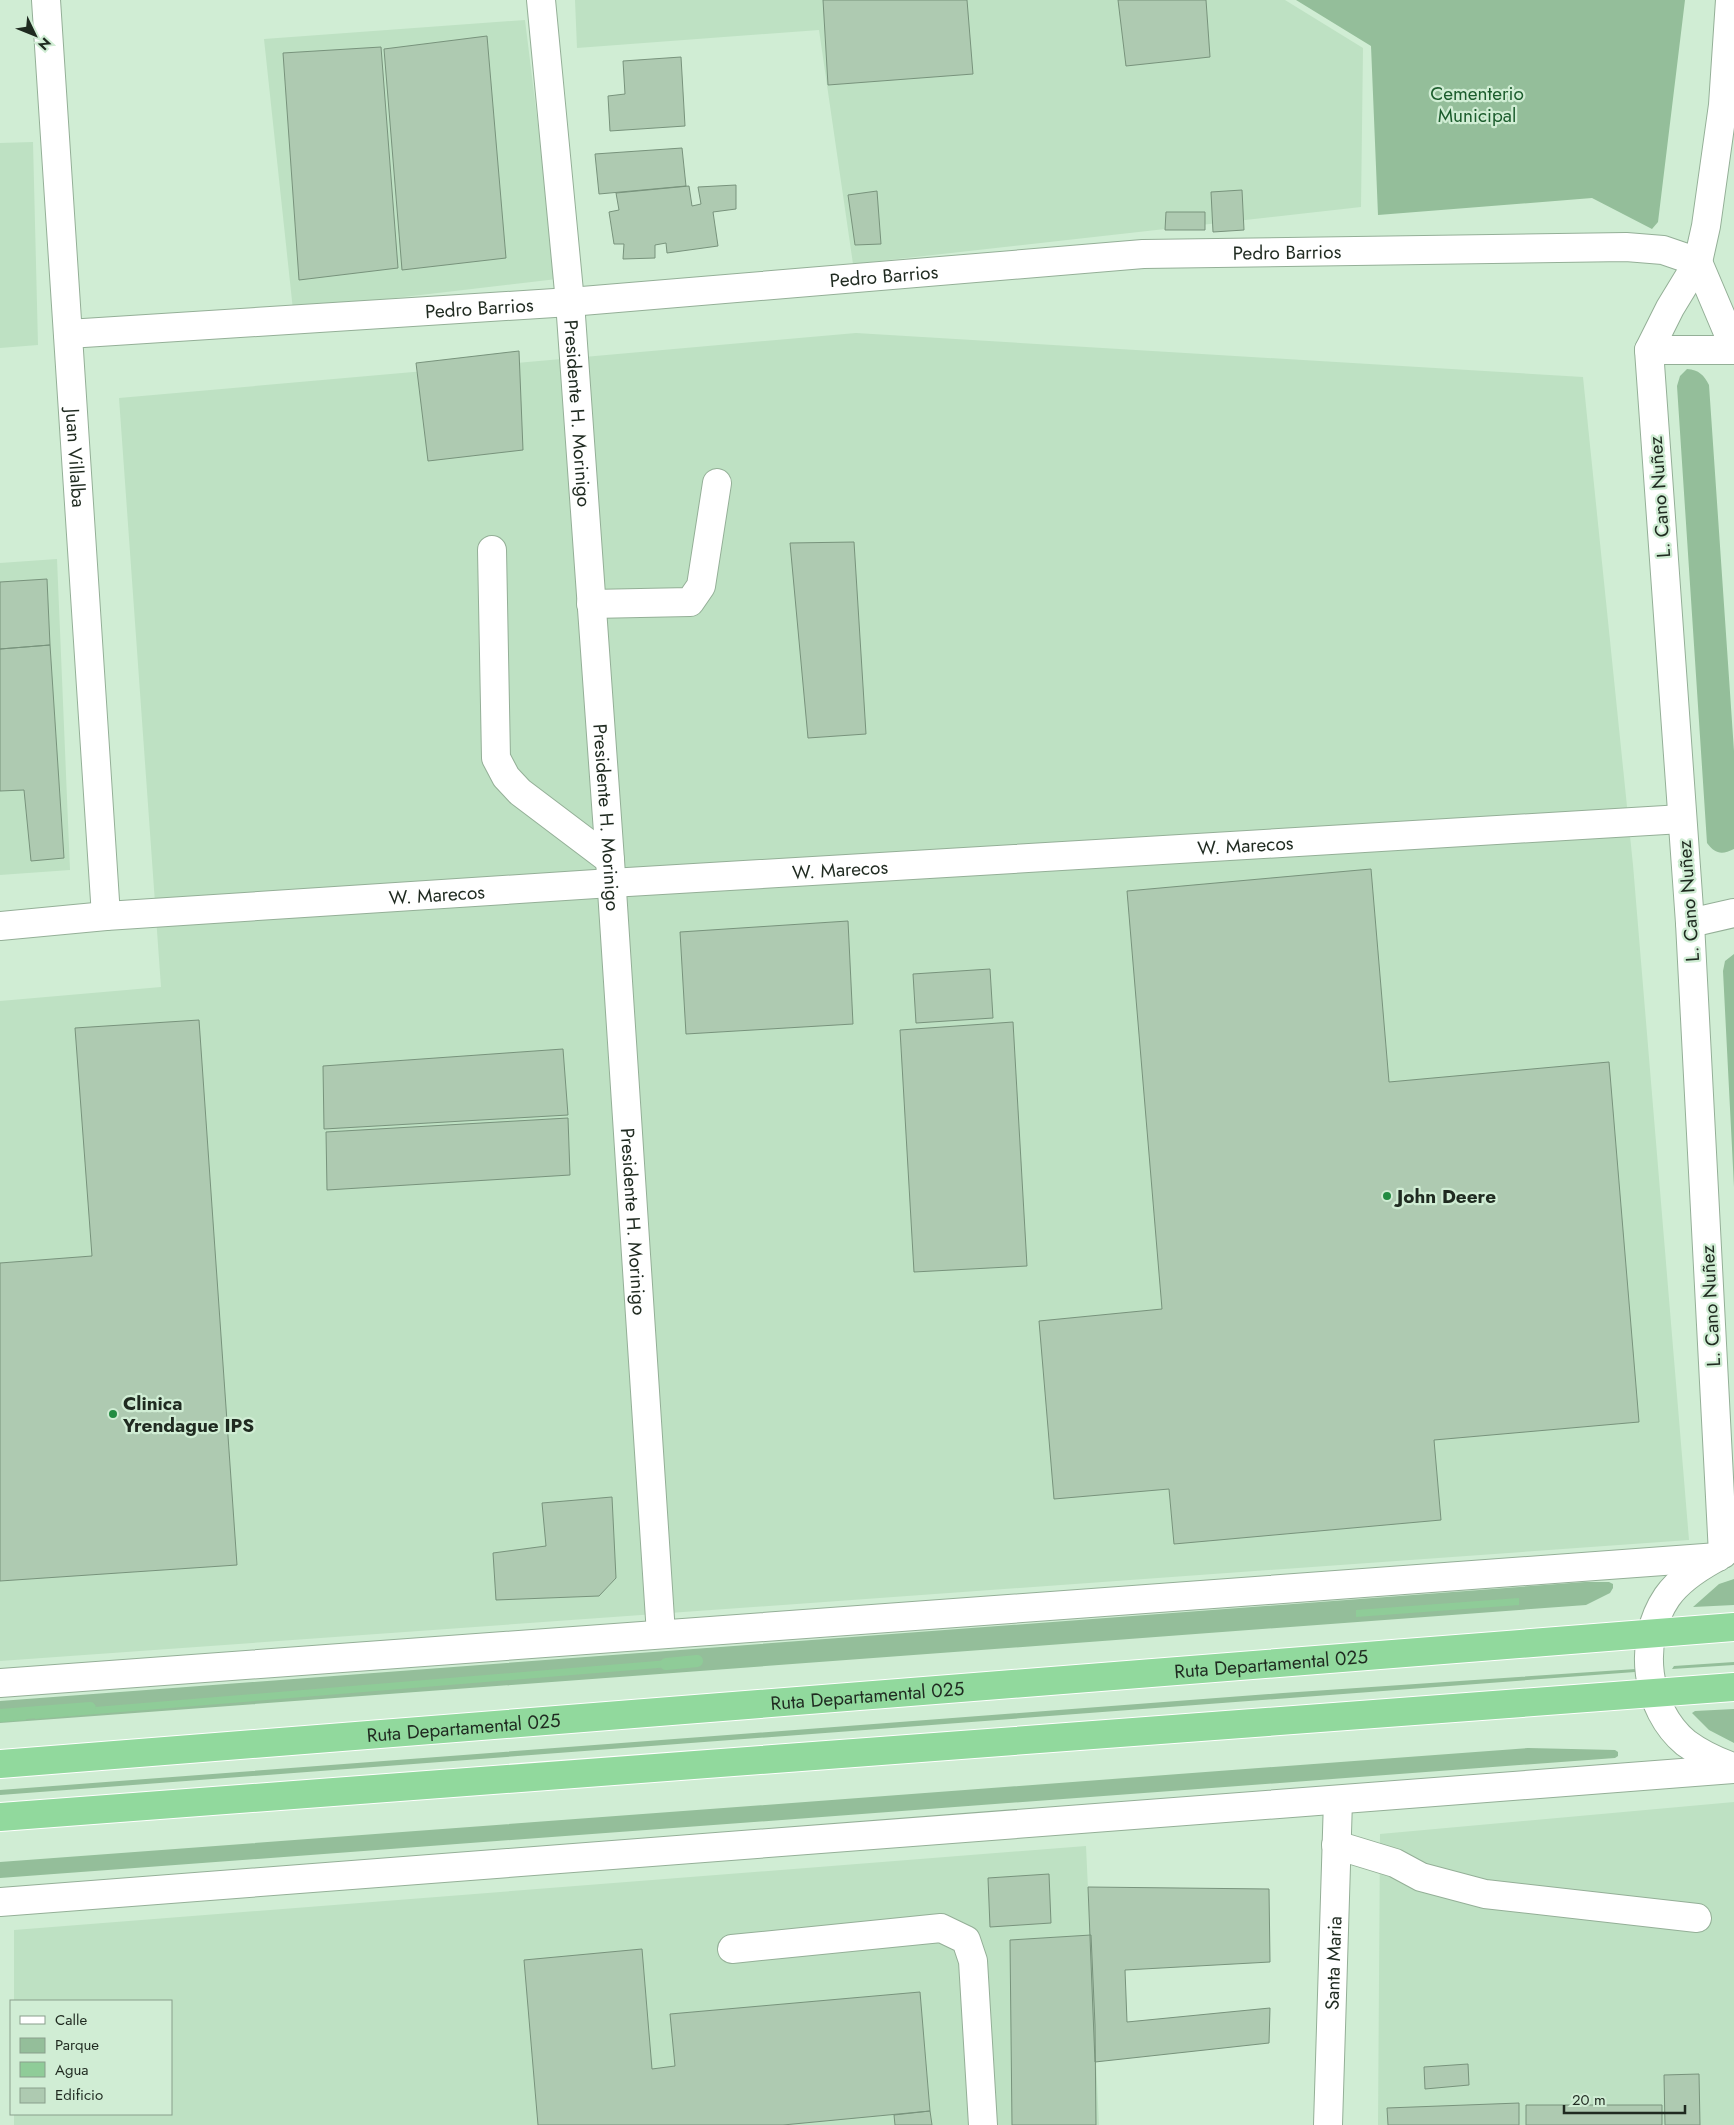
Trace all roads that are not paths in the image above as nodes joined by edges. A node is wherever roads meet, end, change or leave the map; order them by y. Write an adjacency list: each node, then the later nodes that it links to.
1 (46, 0): 6 (street, Juan Villalba)
2 (541, 0): 5 (street, Presidente H. Morinigo)
3 (1730, 0): 4 (street)
4 (1698, 262): 5 (street, Pedro Barrios); 7 (street); 8 (street)
5 (570, 302): 6 (street, Pedro Barrios); 11 (street, Presidente H. Morinigo)
6 (68, 334): 15 (street, Juan Villalba)
7 (1734, 348): 8 (street)
8 (1649, 350): 12 (street, L. Cano Nuñez)
9 (717, 483): 11 (street)
10 (492, 550): 13 (street)
11 (591, 604): 13 (street, Presidente H. Morinigo)
12 (1682, 819): 13 (street, W. Marecos); 16 (street, L. Cano Nuñez)
13 (610, 872): 15 (street, W. Marecos); 20 (street, Presidente H. Morinigo)
14 (1734, 913): 16 (street)
15 (106, 916): 17 (street, W. Marecos)
16 (1690, 923): 18 (street, L. Cano Nuñez)
17 (0, 926)
18 (1725, 1554): 20 (street); 21 (street)
19 (1734, 1627): 21 (highway, Ruta Departamental 025)
20 (660, 1634): 22 (street)
21 (1652, 1634): 24 (street); 25 (highway, Ruta Departamental 025)
22 (0, 1683)
23 (1734, 1687): 24 (highway)
24 (1654, 1693): 26 (street); 28 (highway)
25 (0, 1764)
26 (1734, 1768): 27 (street)
27 (1338, 1800): 29 (street, Santa Maria); 30 (street)
28 (0, 1817)
29 (1336, 1845): 31 (street); 34 (street, Santa Maria)
30 (0, 1902)
31 (1697, 1918)
32 (732, 1949): 33 (street)
33 (983, 2125)
34 (1328, 2125)

